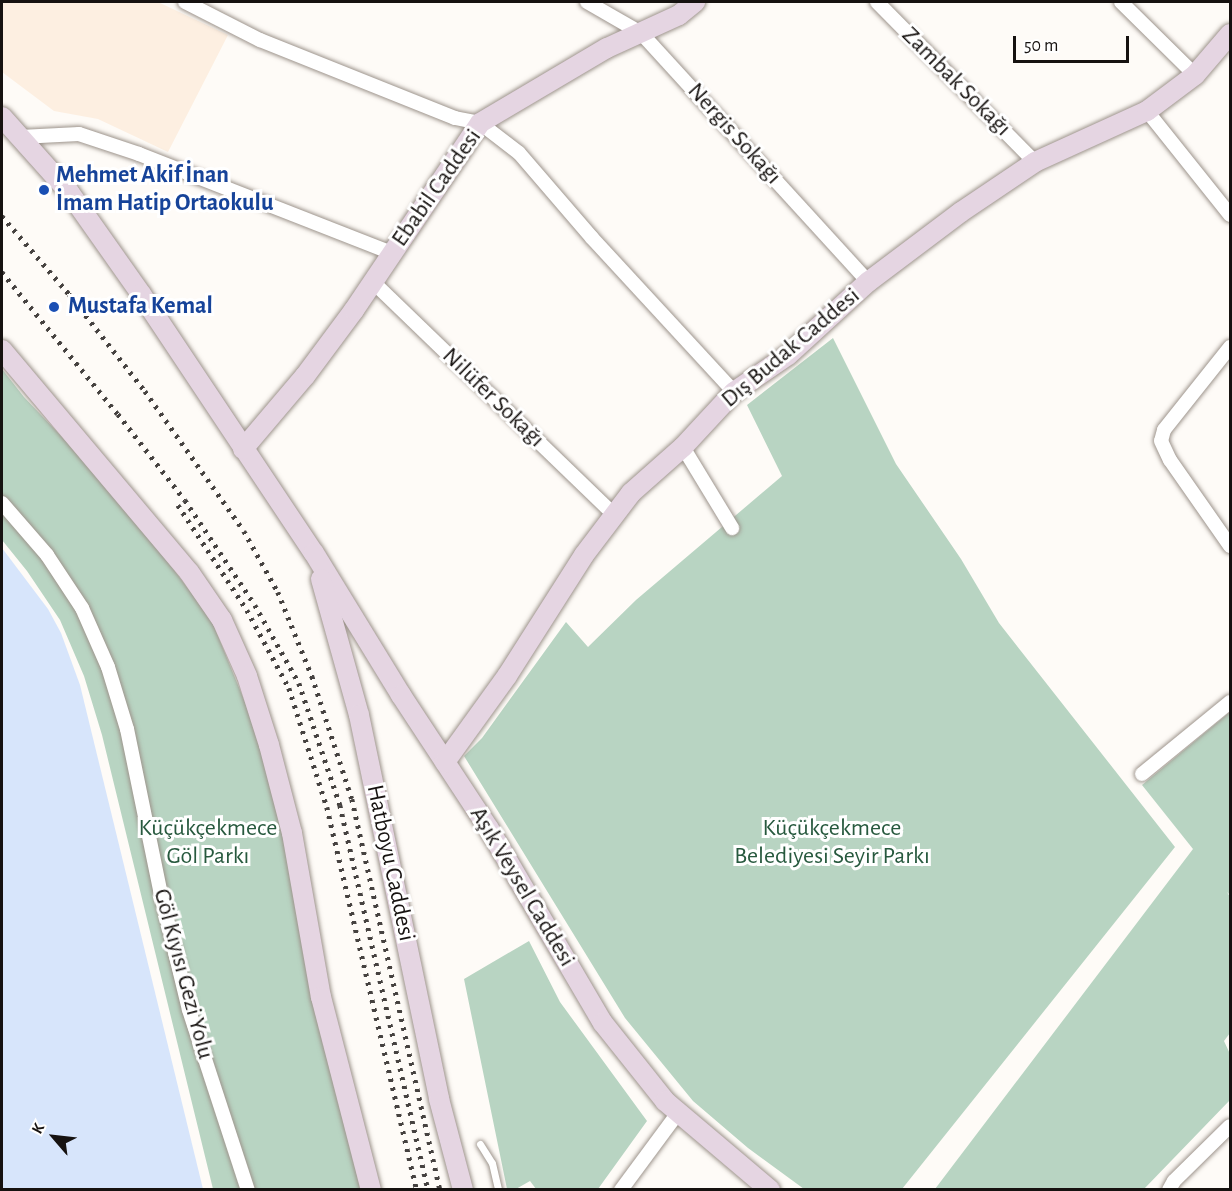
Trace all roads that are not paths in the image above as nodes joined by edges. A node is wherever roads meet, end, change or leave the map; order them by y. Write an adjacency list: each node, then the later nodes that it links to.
1 (185, 2): 6 (street)
2 (587, 2): 7 (street, Nergis Sokağı)
3 (695, 2): 7 (street, Ebabil Caddesi)
4 (876, 2): 14 (street, Zambak Sokağı)
5 (1121, 2): 9 (street)
6 (205, 6): 12 (street)
7 (642, 33): 12 (street, Ebabil Caddesi); 18 (street, Nergis Sokağı)
8 (1230, 34): 9 (street, Dış Budak Caddesi)
9 (1195, 75): 10 (street, Dış Budak Caddesi)
10 (1147, 111): 14 (street, Dış Budak Caddesi); 15 (street)
11 (2, 117): 13 (street, Aşık Veysel Caddesi)
12 (480, 123): 16 (street, Ebabil Caddesi); 21 (street)
13 (20, 137): 16 (street); 23 (street, Aşık Veysel Caddesi)
14 (1035, 162): 18 (street, Dış Budak Caddesi)
15 (1230, 215)
16 (392, 253): 17 (street, Ebabil Caddesi)
17 (373, 282): 23 (street, Ebabil Caddesi); 25 (street, Nilüfer Sokağı)
18 (868, 282): 21 (street, Dış Budak Caddesi)
19 (1230, 347): 27 (street)
20 (2, 350): 37 (street)
21 (734, 392): 22 (street, Dış Budak Caddesi)
22 (683, 447): 25 (street, Dış Budak Caddesi); 26 (street)
23 (243, 449): 28 (street, Aşık Veysel Caddesi)
24 (2, 503): 36 (street, Göl Kıyısı Gezi Yolu)
25 (614, 515): 30 (street, Dış Budak Caddesi)
26 (732, 528)
27 (1230, 546)
28 (314, 553): 30 (street, Aşık Veysel Caddesi); 35 (street, Hatboyu Caddesi)
29 (1230, 702): 31 (street)
30 (445, 762): 32 (street, Aşık Veysel Caddesi)
31 (1142, 774)
32 (678, 1113): 39 (street); 40 (street, Aşık Veysel Caddesi)
33 (1230, 1126): 41 (street)
34 (480, 1144): 38 (lane)
35 (460, 1182)
36 (248, 1190)
37 (371, 1190)
38 (498, 1190)
39 (621, 1190)
40 (770, 1190)
41 (1169, 1190)

